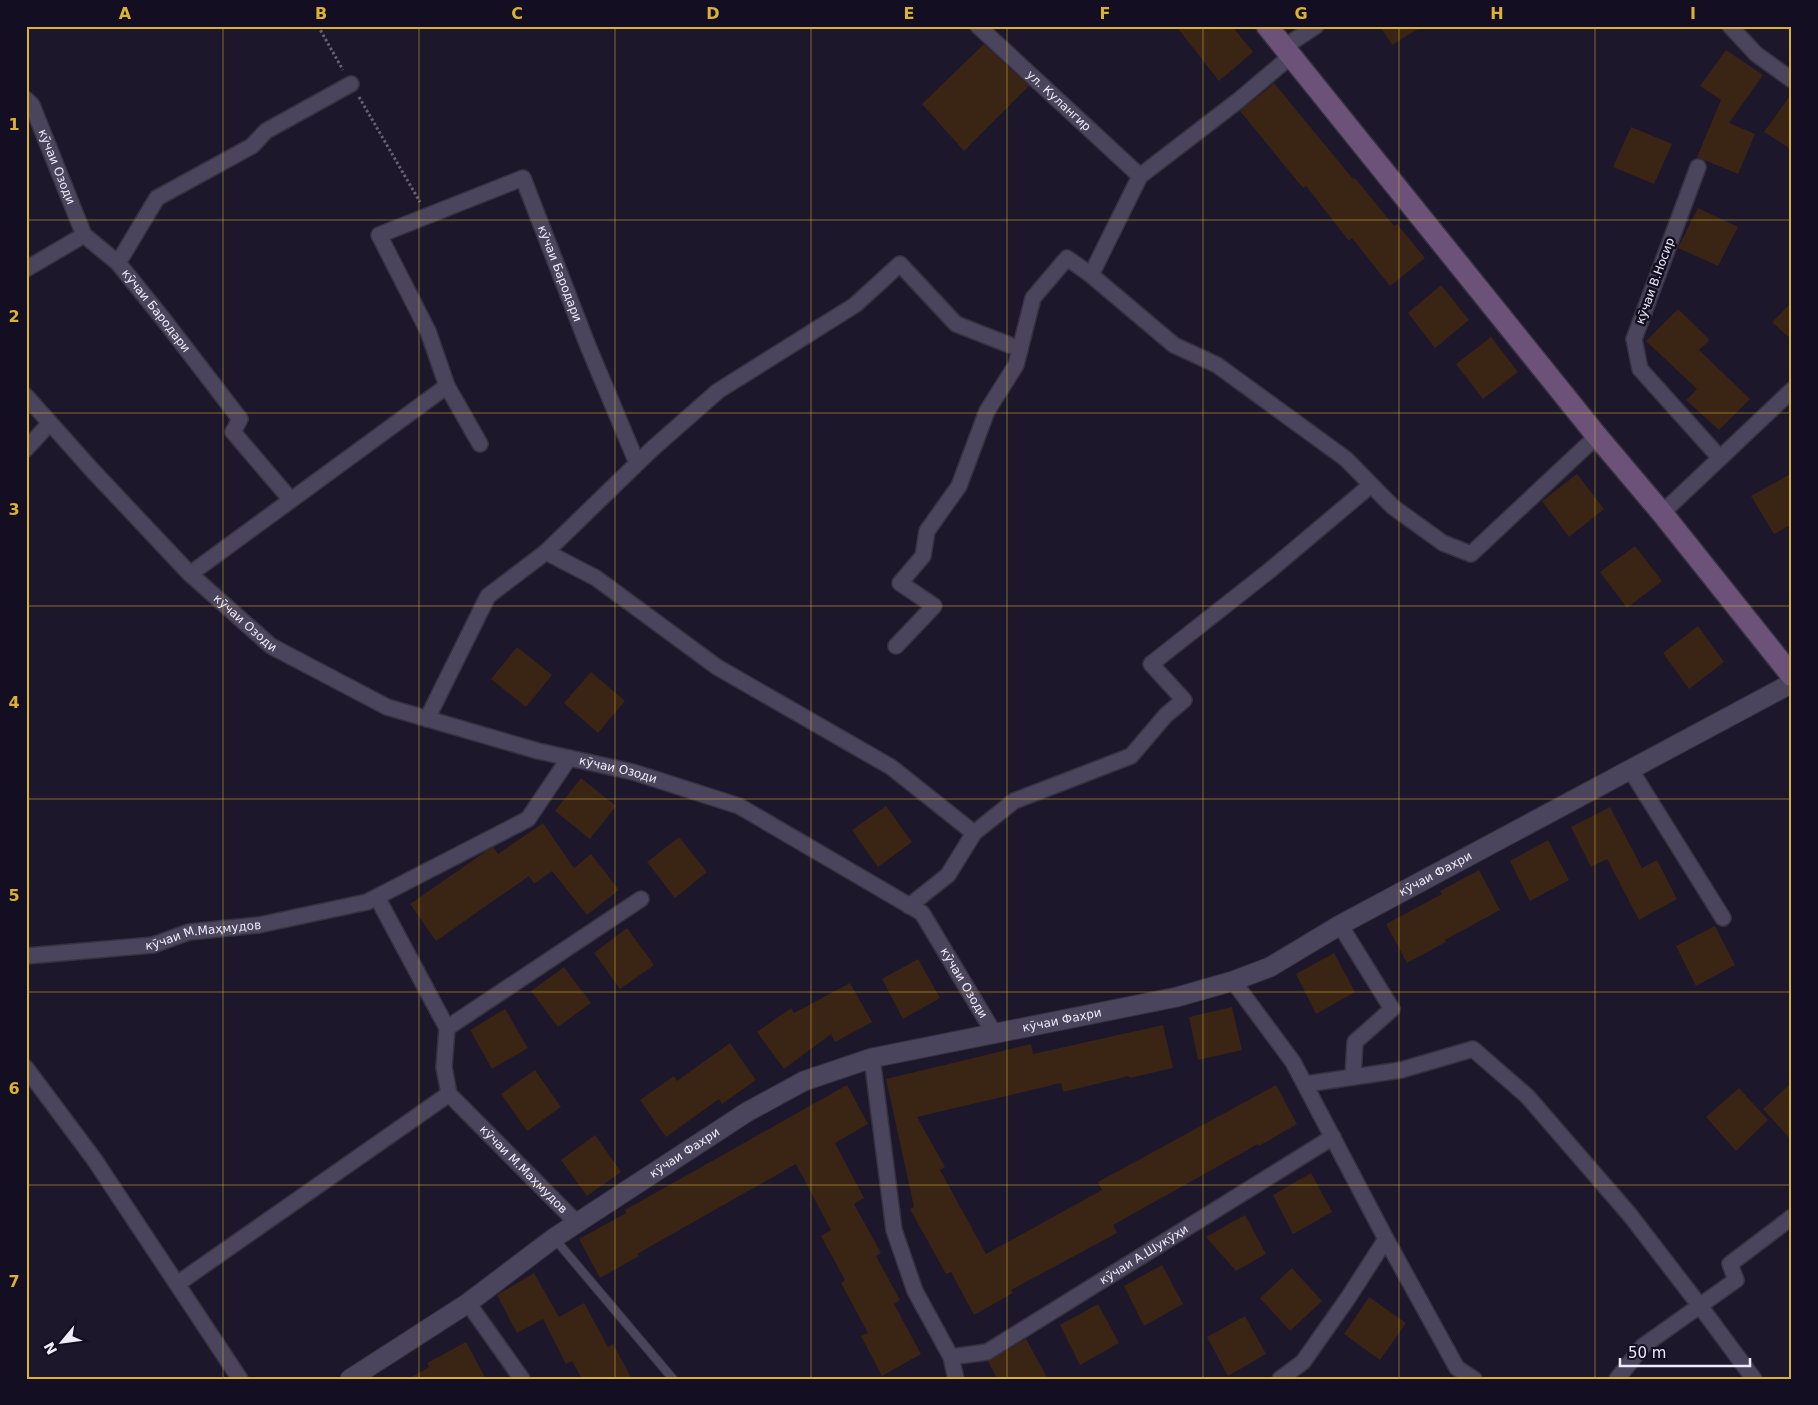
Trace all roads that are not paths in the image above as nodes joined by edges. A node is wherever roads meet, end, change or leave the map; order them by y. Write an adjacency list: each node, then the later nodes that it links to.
1 (978, 26): 10 (street, ул. Кулангир)
2 (1267, 26): 5 (main road)
3 (1316, 26): 5 (street)
4 (1730, 26): 6 (street)
5 (1287, 51): 10 (street); 20 (main road)
6 (1792, 80)
7 (351, 84): 12 (street, кӯчаи Бародари)
8 (26, 99): 11 (street, кӯчаи Озоди)
9 (1698, 167): 23 (street, кӯчаи В.Носир)
10 (1140, 176): 14 (street)
11 (84, 235): 12 (street, кӯчаи Бародари); 13 (street)
12 (118, 264): 26 (street, кӯчаи Бародари)
13 (26, 269)
14 (1091, 274): 15 (street); 25 (street)
15 (1020, 349): 24 (street); 30 (street)
16 (447, 386): 21 (street, кӯчаи Бародари); 24 (street, кӯчаи Бародари); 26 (street)
17 (1792, 390): 23 (street)
18 (26, 396): 19 (street, кӯчаи Озоди)
19 (50, 423): 22 (street); 29 (street, кӯчаи Озоди)
20 (1597, 436): 25 (street); 27 (main road)
21 (480, 444)
22 (26, 449)
23 (1720, 458): 27 (street)
24 (637, 463): 28 (street)
25 (1371, 484): 36 (street)
26 (291, 500): 29 (street)
27 (1662, 513): 31 (main road)
28 (546, 552): 33 (street); 36 (street)
29 (190, 574): 33 (street, кӯчаи Озоди)
30 (896, 646)
31 (1792, 676)
32 (1792, 683): 35 (street, кӯчаи Фахри)
33 (426, 719): 34 (street, кӯчаи Озоди)
34 (569, 758): 37 (street, кӯчаи М.Маҳмудов); 39 (street, кӯчаи Озоди)
35 (1630, 769): 40 (street); 41 (street, кӯчаи Фахри)
36 (974, 833): 39 (street)
37 (377, 897): 42 (street, кӯчаи М.Маҳмудов); 44 (street)
38 (641, 900): 44 (street)
39 (910, 906): 45 (street, кӯчаи Озоди)
40 (1723, 918)
41 (1340, 925): 43 (street, кӯчаи Фахри); 48 (street)
42 (26, 956)
43 (1233, 981): 45 (street, кӯчаи Фахри); 49 (street)
44 (447, 1028): 50 (street)
45 (994, 1033): 46 (street, кӯчаи Фахри)
46 (872, 1058): 53 (street, кӯчаи Фахри); 59 (street)
47 (26, 1068): 56 (street)
48 (1352, 1077): 49 (street); 58 (street)
49 (1306, 1084): 51 (street)
50 (449, 1094): 53 (street, кӯчаи М.Маҳмудов); 56 (street)
51 (1332, 1137): 55 (street); 59 (street, кӯчаи А.Шукӯҳи)
52 (1792, 1217): 58 (street)
53 (577, 1223): 54 (street, кӯчаи Фахри)
54 (554, 1238): 57 (street, кӯчаи Фахри); 63 (lane)
55 (1386, 1238): 65 (street); 66 (street)
56 (177, 1284): 60 (street)
57 (468, 1303): 61 (street, кӯчаи Фахри); 62 (street)
58 (1700, 1306): 67 (street); 68 (street)
59 (951, 1357): 64 (street)
60 (240, 1379)
61 (350, 1379)
62 (522, 1379)
63 (673, 1379)
64 (956, 1379)
65 (1280, 1379)
66 (1474, 1379)
67 (1617, 1379)
68 (1754, 1379)

